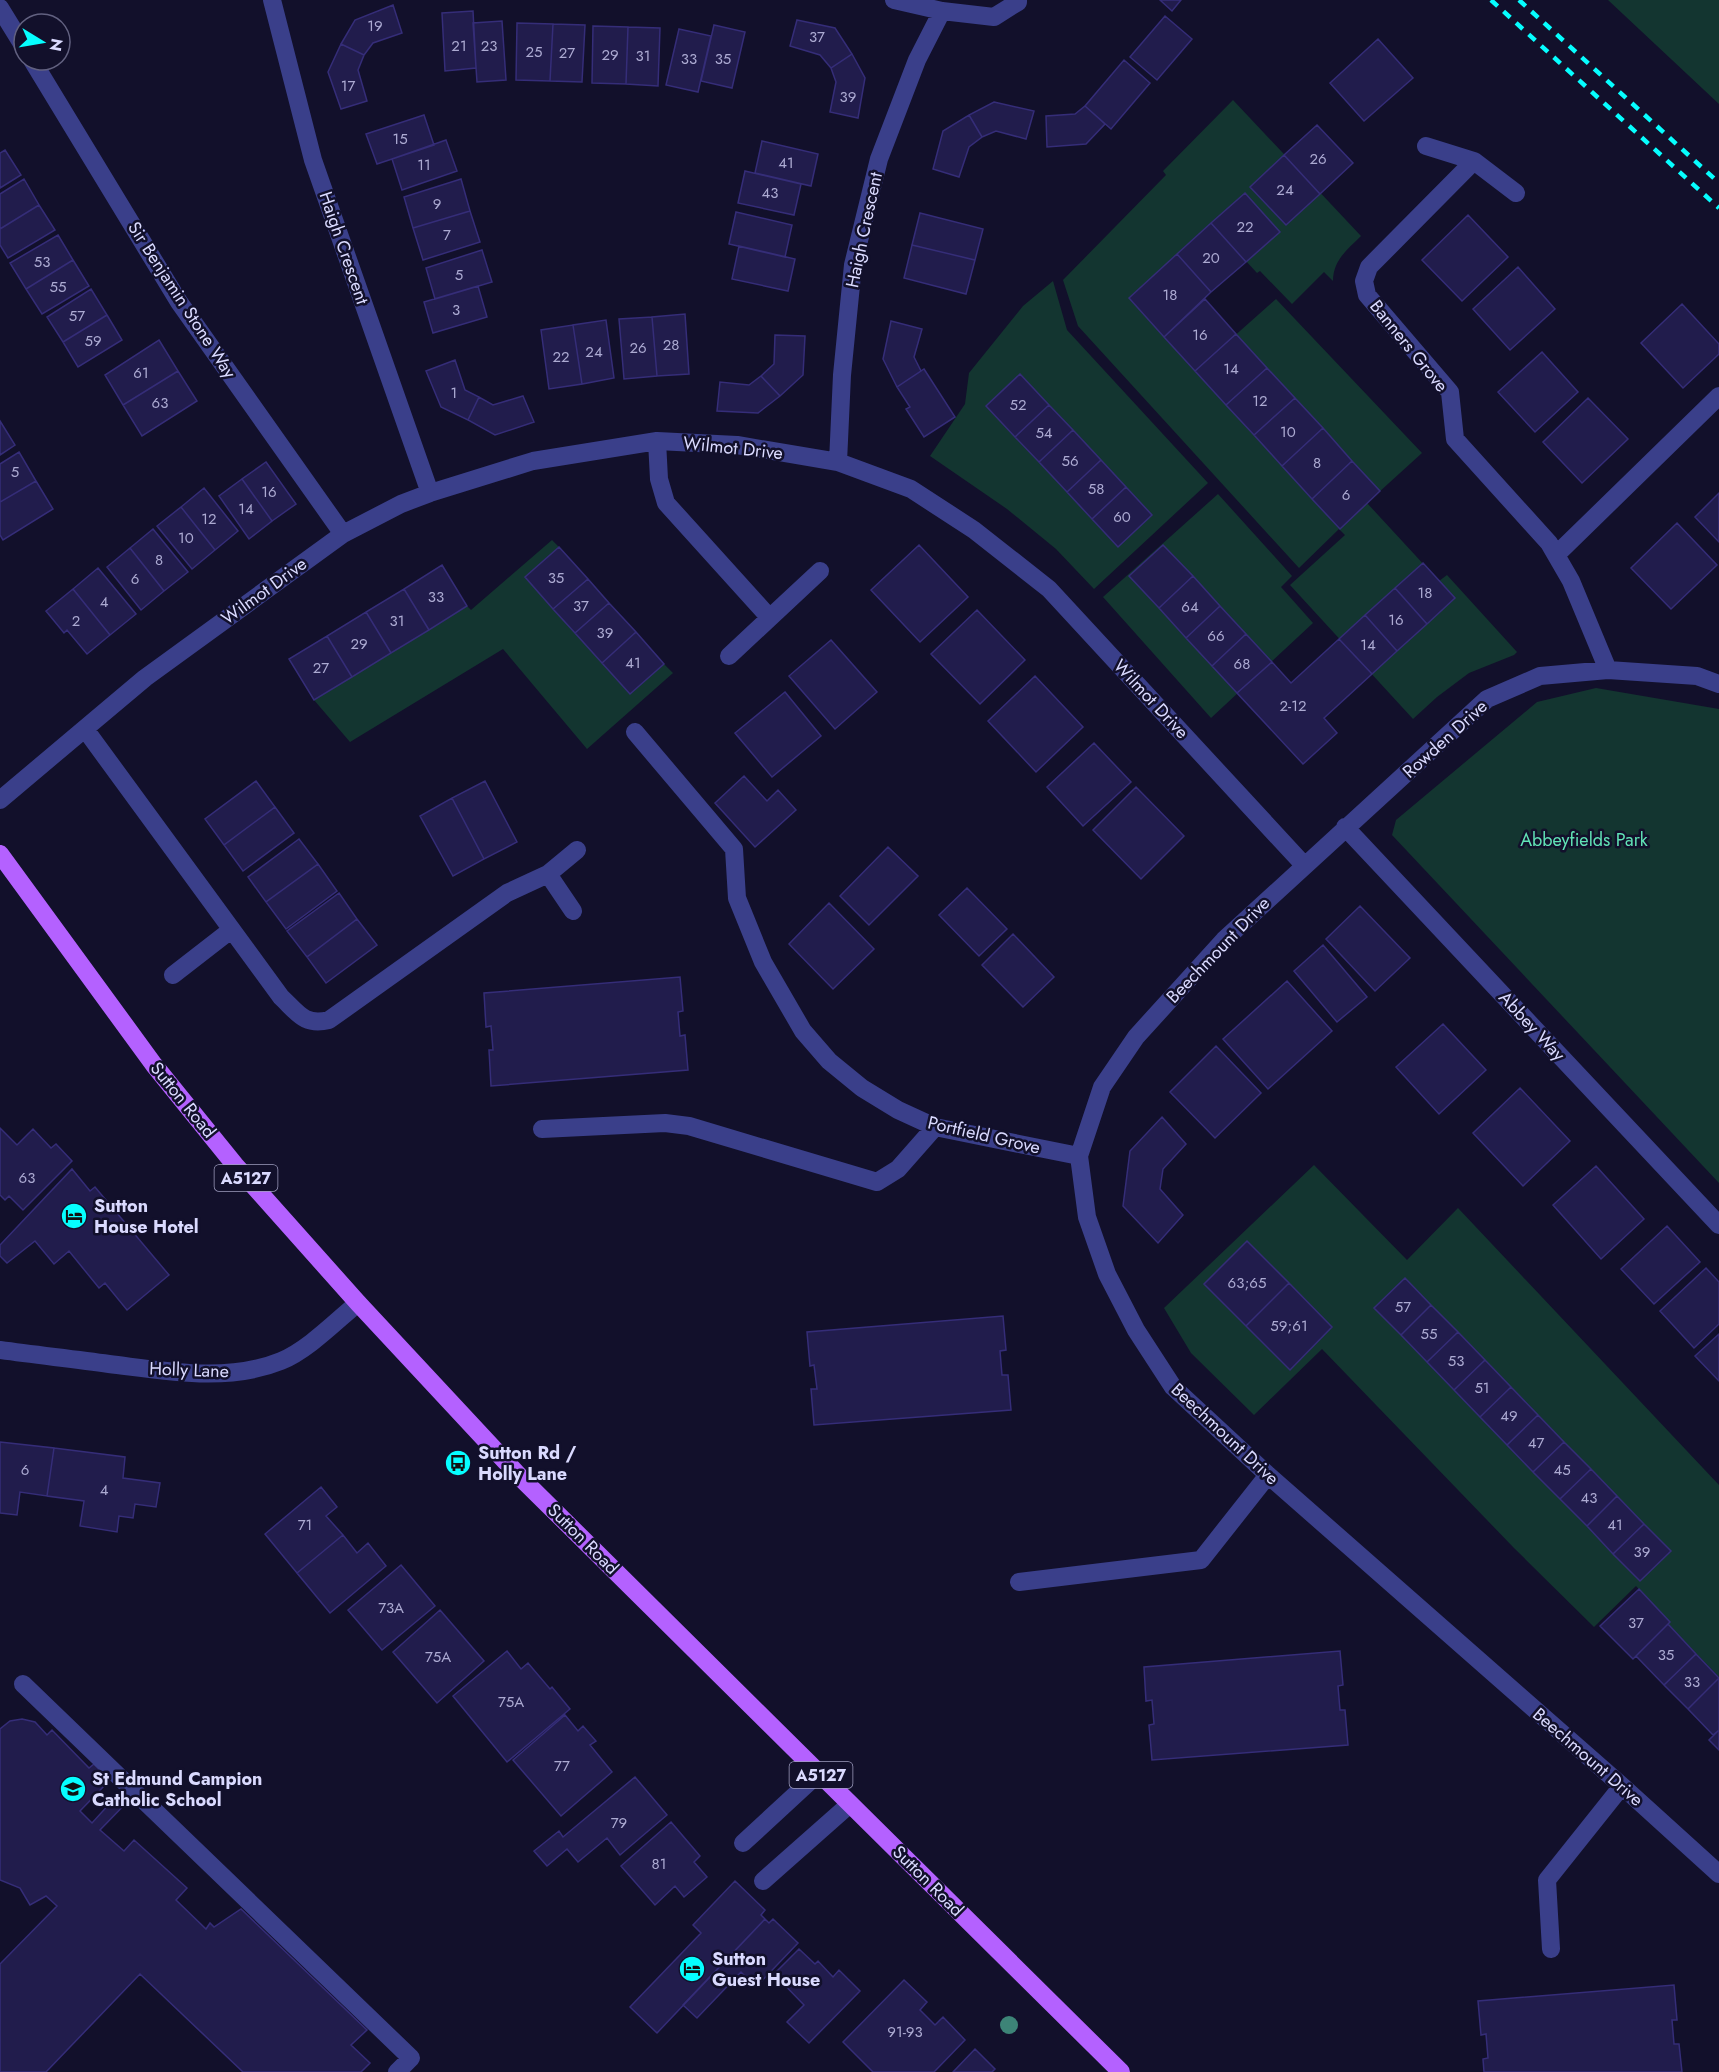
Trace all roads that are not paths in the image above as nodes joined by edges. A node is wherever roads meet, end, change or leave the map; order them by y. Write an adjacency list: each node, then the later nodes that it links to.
1 (272, 0): 14 (street, Haigh Crescent)
2 (894, 0): 5 (street)
3 (1018, 0): 5 (street)
4 (0, 8): 6 (street)
5 (942, 11): 13 (street, Haigh Crescent)
6 (12, 28)
7 (39, 72): 15 (street, Sir Benjamin Stone Way)
8 (1426, 146): 9 (street)
9 (1474, 162): 10 (street); 16 (street, Banners Grove)
10 (1516, 193)
11 (1719, 396): 16 (street)
12 (657, 441): 13 (street, Wilmot Drive); 14 (street, Wilmot Drive); 18 (street)
13 (838, 462): 28 (street, Wilmot Drive)
14 (430, 493): 15 (street, Wilmot Drive)
15 (344, 534): 22 (street, Wilmot Drive)
16 (1556, 555): 20 (street, Banners Grove)
17 (820, 571): 18 (street)
18 (770, 616): 19 (street)
19 (729, 656)
20 (1608, 670): 21 (street, Rowden Drive); 25 (street, Rowden Drive)
21 (1719, 684)
22 (85, 729): 24 (street, Wilmot Drive); 31 (street)
23 (635, 732): 33 (street, Portfield Grove)
24 (0, 801)
25 (1346, 827): 28 (street, Rowden Drive); 36 (street, Abbey Way)
26 (577, 850): 29 (street)
27 (0, 854): 37 (main road, Sutton Road / A5127)
28 (1304, 865): 35 (street, Beechmount Drive)
29 (548, 874): 30 (street); 31 (street)
30 (573, 911)
31 (231, 930): 32 (street)
32 (173, 975)
33 (935, 1127): 34 (street); 35 (street, Portfield Grove)
34 (542, 1129)
35 (1079, 1156): 39 (street, Beechmount Drive)
36 (1719, 1225)
37 (358, 1303): 38 (street, Holly Lane); 42 (main road, Sutton Road / A5127)
38 (0, 1350)
39 (1268, 1475): 40 (street); 43 (street, Beechmount Drive)
40 (1019, 1582)
41 (23, 1684): 49 (street)
42 (819, 1773): 44 (main road, Sutton Road / A5127); 45 (street)
43 (1622, 1786): 46 (street, Beechmount Drive); 48 (street)
44 (850, 1804): 47 (street); 50 (main road, Sutton Road / A5127)
45 (743, 1843)
46 (1719, 1874)
47 (763, 1881)
48 (1551, 1949)
49 (397, 2072)
50 (1121, 2072)

